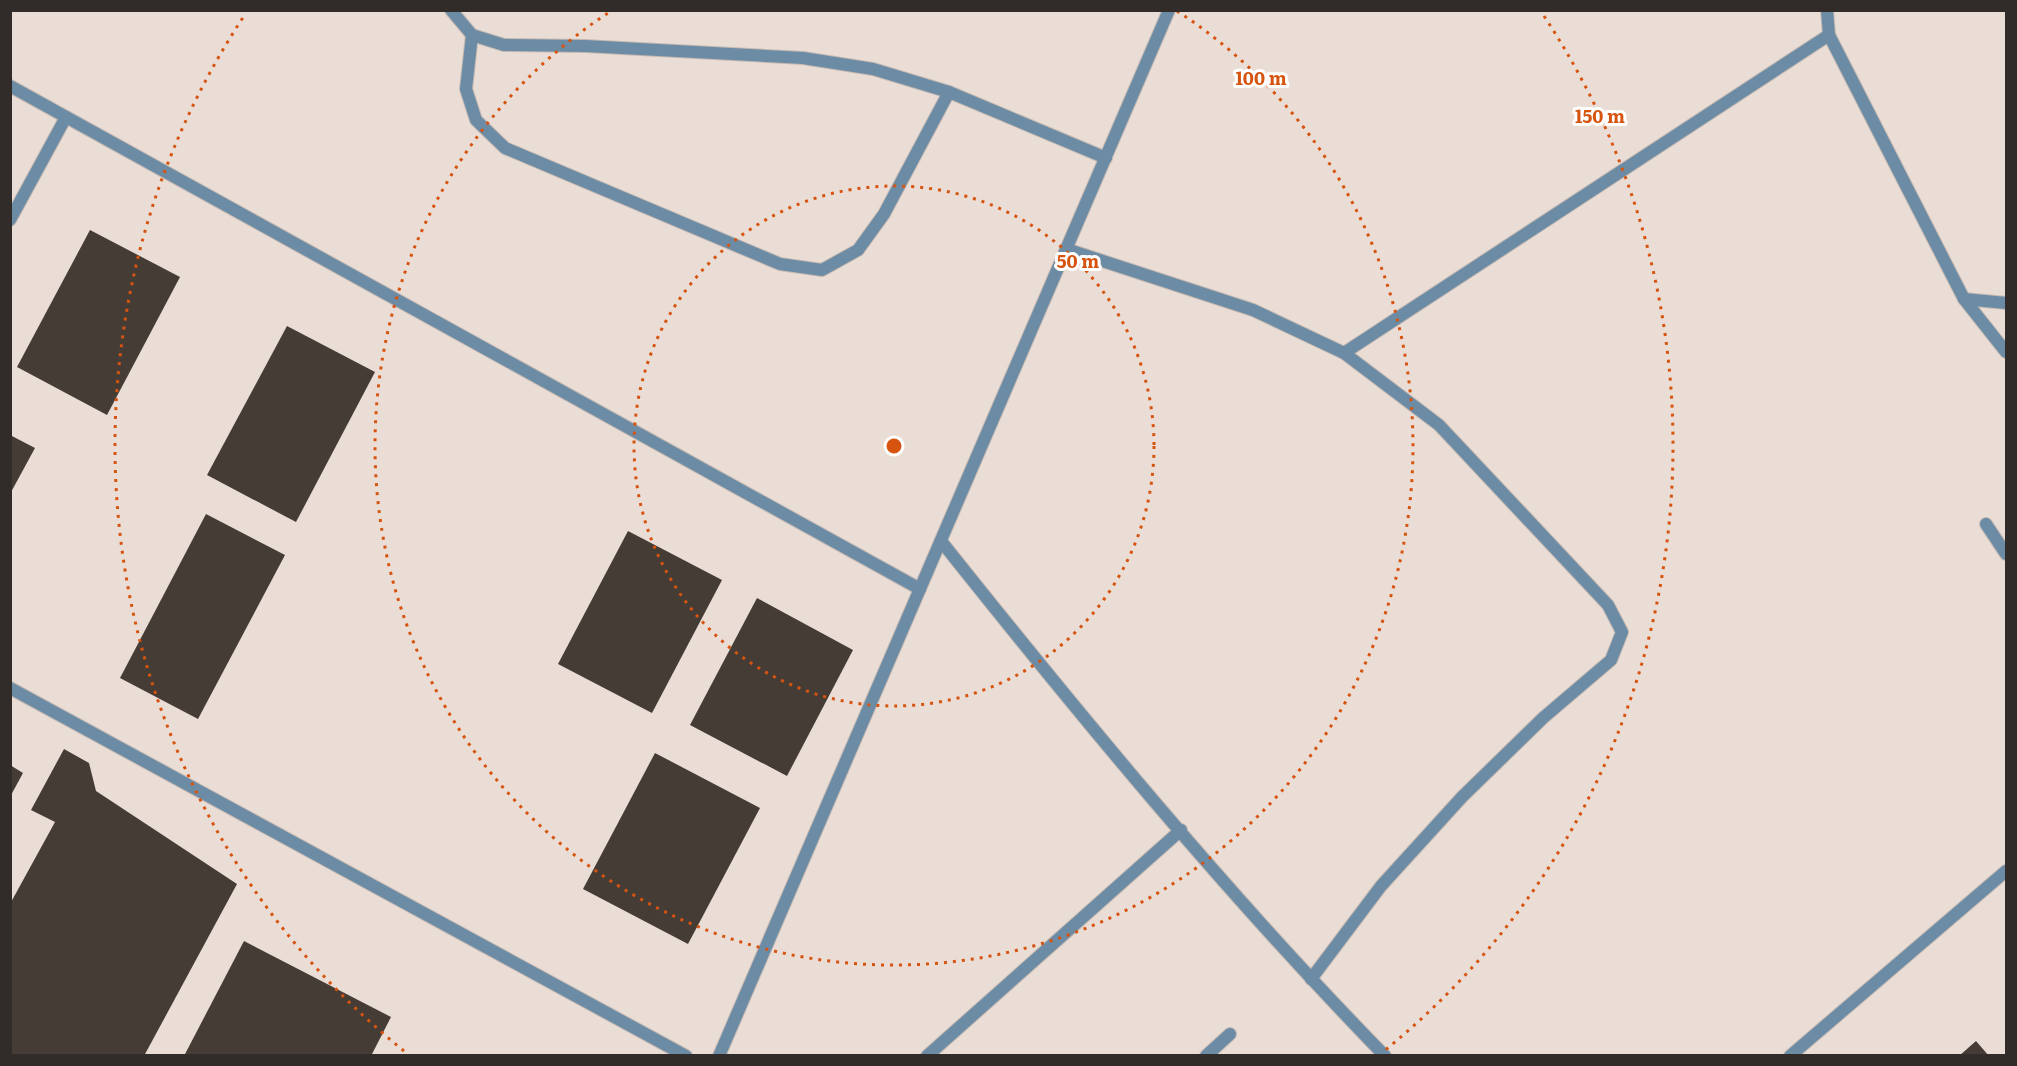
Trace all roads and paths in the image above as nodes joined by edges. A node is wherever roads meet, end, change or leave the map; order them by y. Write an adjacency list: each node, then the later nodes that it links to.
1 (452, 10): 4 (street)
2 (1169, 10): 9 (street)
3 (1827, 10): 5 (street)
4 (472, 35): 7 (street); 7 (street)
5 (1829, 35): 12 (street); 15 (street)
6 (10, 86): 8 (street)
7 (948, 92): 9 (street)
8 (66, 117): 10 (street); 19 (street)
9 (1106, 158): 11 (street)
10 (10, 220)
11 (1066, 249): 15 (street); 17 (street)
12 (1964, 299): 13 (street); 14 (street)
13 (2007, 303)
14 (2007, 352)
15 (1344, 353): 23 (street)
16 (1986, 524): 18 (street)
17 (941, 541): 19 (street); 21 (street)
18 (2007, 554)
19 (920, 589): 26 (street)
20 (10, 688): 25 (street)
21 (1181, 830): 23 (street); 27 (street)
22 (2007, 871): 30 (street)
23 (1311, 979): 29 (street)
24 (1230, 1034): 28 (street)
25 (686, 1056)
26 (719, 1056)
27 (927, 1056)
28 (1206, 1056)
29 (1385, 1056)
30 (1790, 1056)

